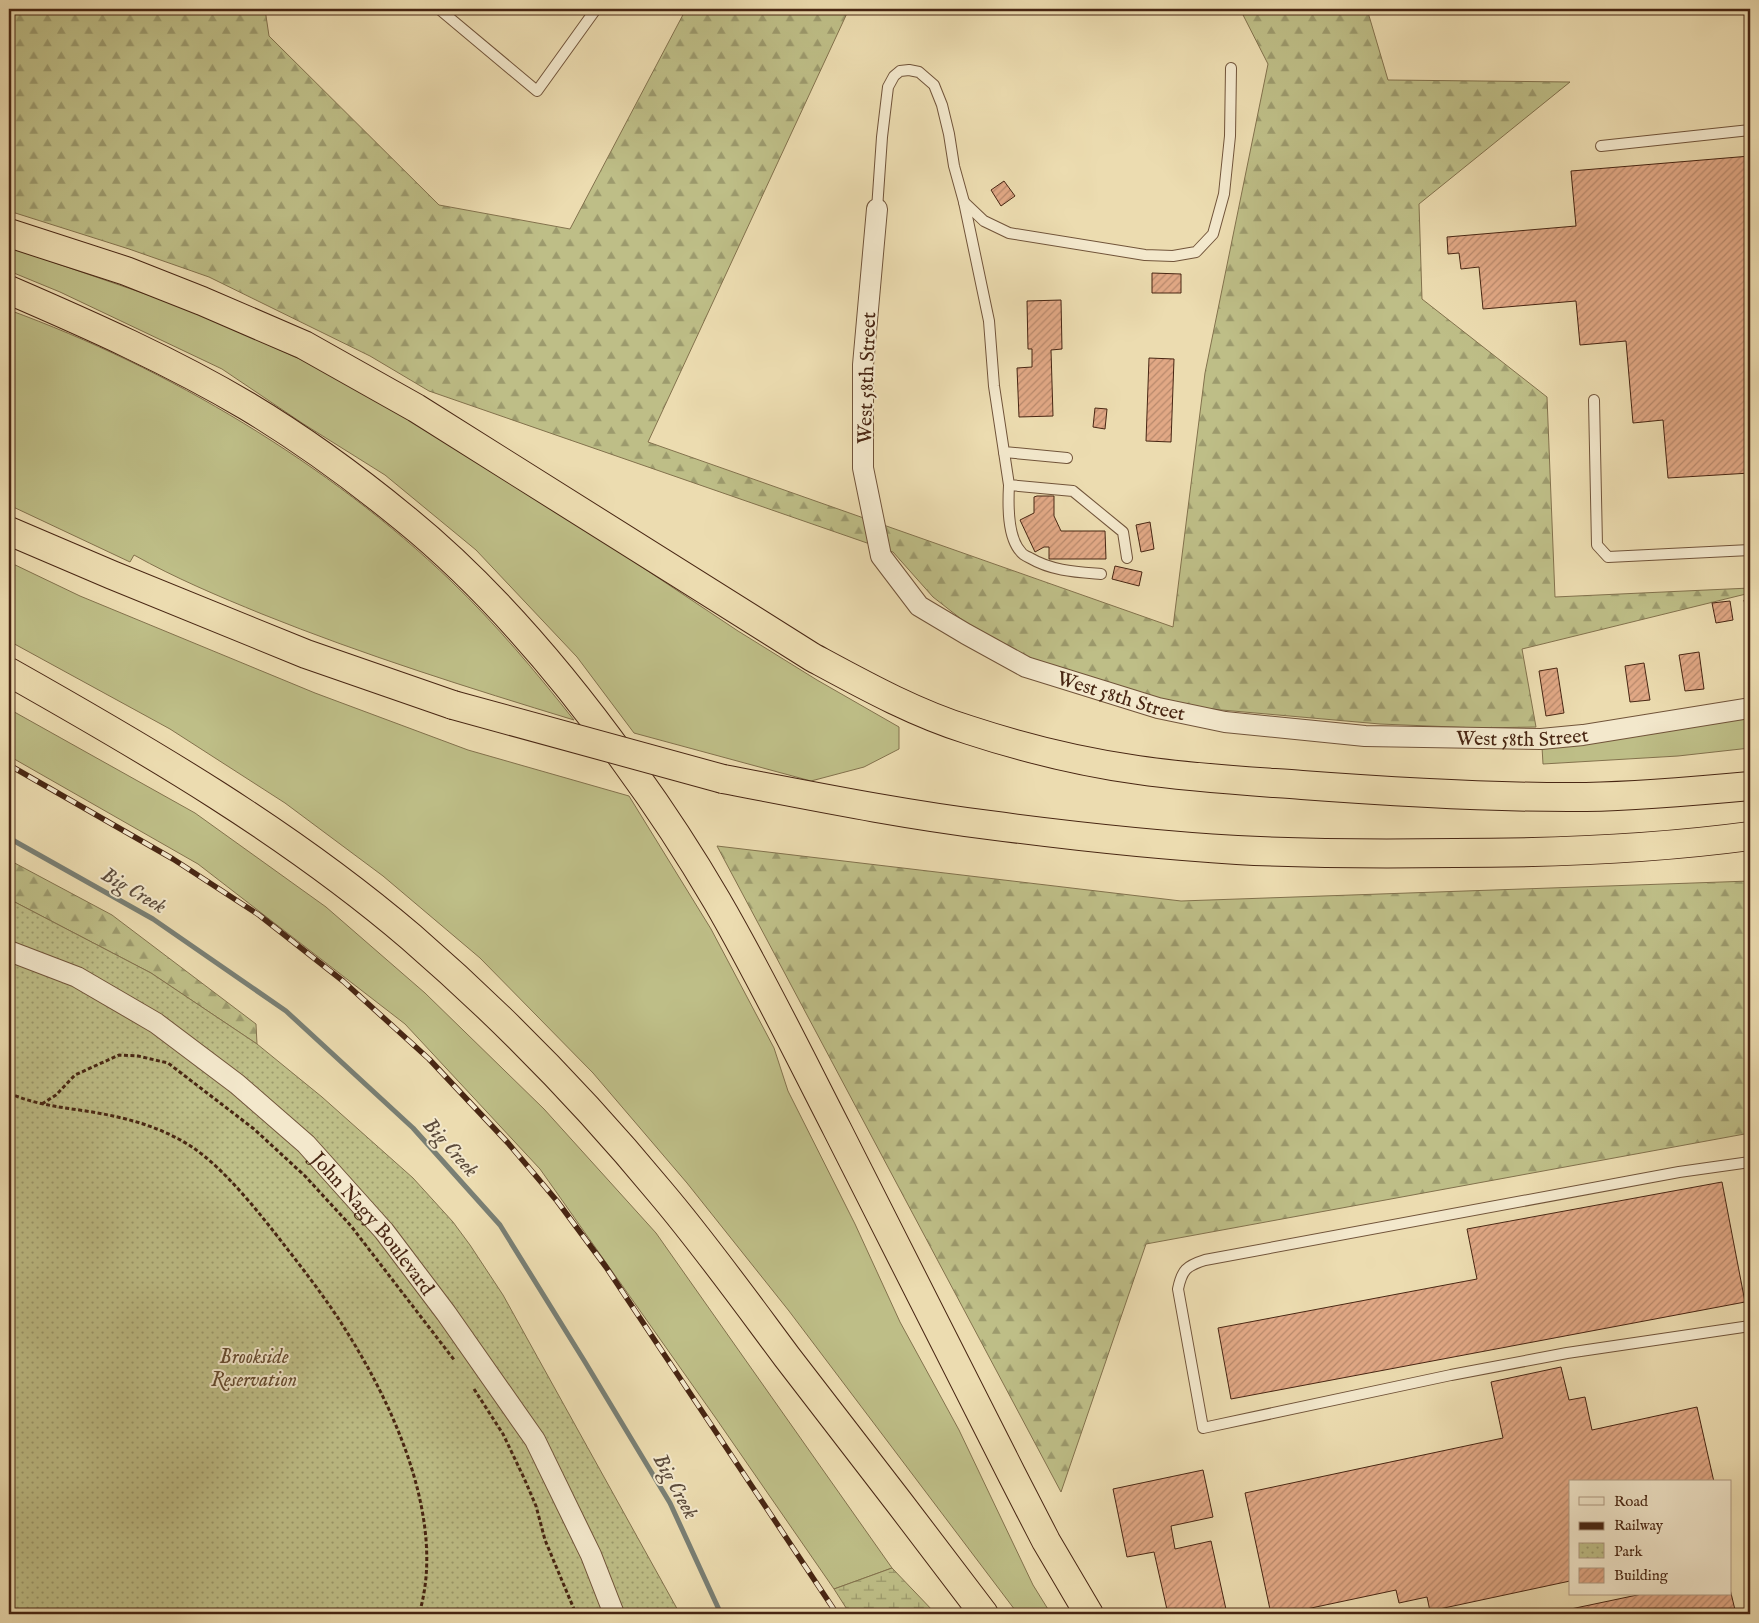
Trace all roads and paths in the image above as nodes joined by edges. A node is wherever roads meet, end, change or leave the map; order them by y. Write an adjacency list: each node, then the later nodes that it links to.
1 (439, 9): 2 (lane)
2 (596, 9)
3 (1231, 68): 6 (lane)
4 (1750, 130): 5 (lane)
5 (1601, 146)
6 (964, 202): 7 (lane); 11 (lane)
7 (878, 209): 19 (street, West 58th Street)
8 (9, 233): 20 (highway)
9 (9, 290): 33 (highway)
10 (1594, 400): 15 (lane)
11 (1004, 452): 12 (lane); 13 (lane)
12 (1067, 458)
13 (1008, 485): 16 (lane); 17 (lane)
14 (9, 531): 21 (highway, bridge)
15 (1750, 550)
16 (1127, 558)
17 (1101, 574)
18 (9, 672): 32 (highway)
19 (1750, 708)
20 (1750, 786)
21 (1750, 836)
22 (9, 951): 31 (street, John Nagy Boulevard)
23 (9, 1093): 24 (path)
24 (42, 1104): 27 (path); 29 (path)
25 (1750, 1162): 26 (lane)
26 (1750, 1326)
27 (458, 1365)
28 (474, 1388): 30 (path)
29 (419, 1614)
30 (576, 1614)
31 (614, 1614)
32 (984, 1614)
33 (1089, 1614)

